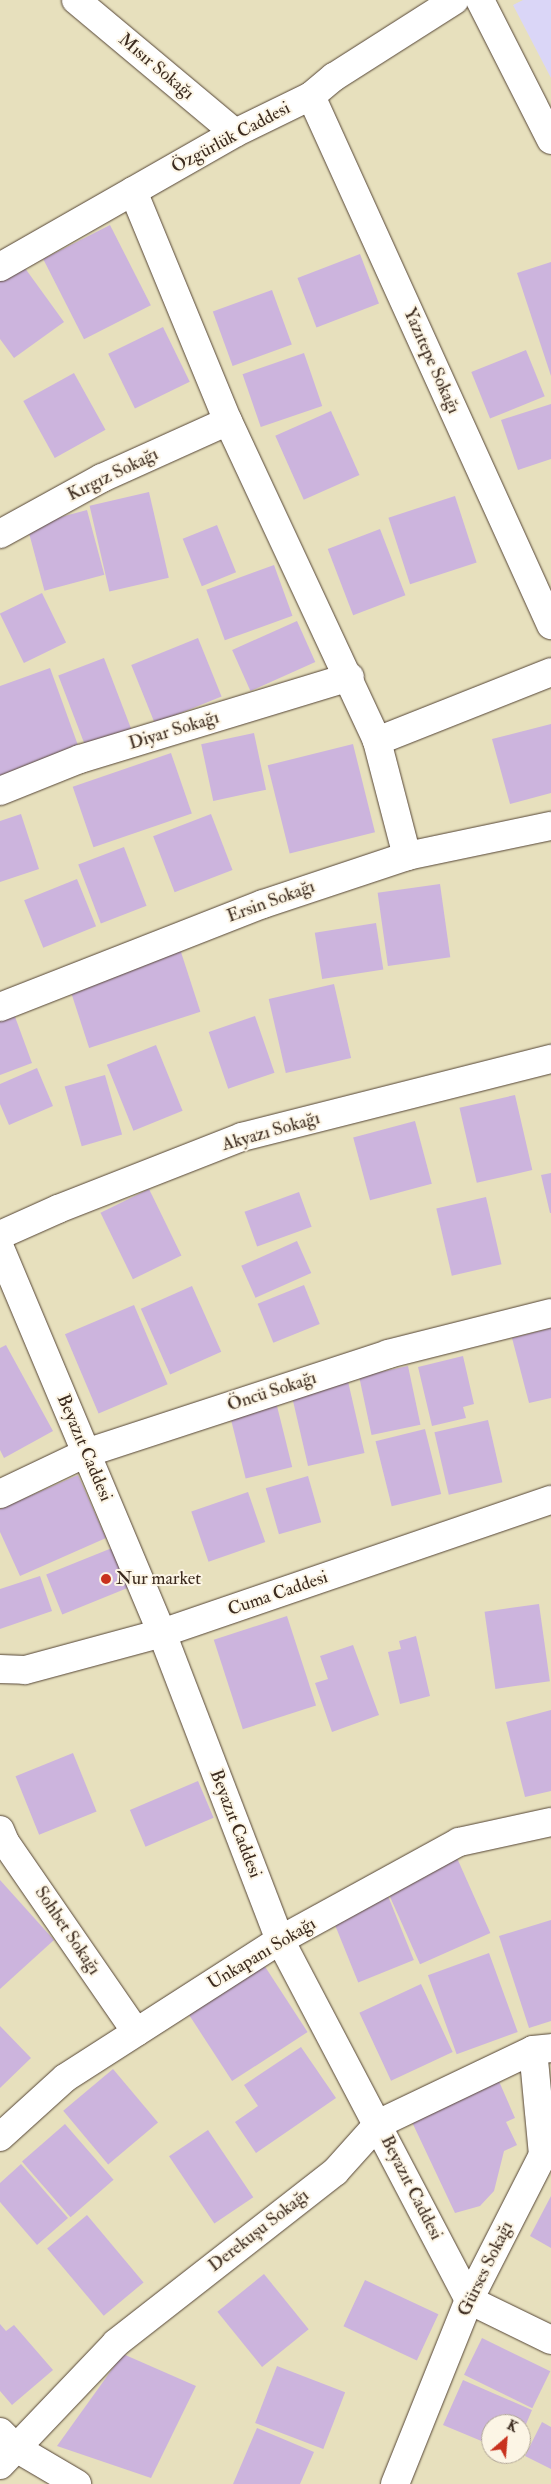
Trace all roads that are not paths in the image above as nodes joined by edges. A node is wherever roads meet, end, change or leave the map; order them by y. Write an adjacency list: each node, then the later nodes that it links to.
1 (76, 0): 5 (street, Mısır Sokağı)
2 (456, 0): 4 (street, Özgürlük Caddesi)
3 (480, 0): 6 (street)
4 (311, 96): 5 (street, Özgürlük Caddesi); 11 (street, Yazıtepe Sokağı)
5 (235, 134): 7 (street, Özgürlük Caddesi)
6 (551, 140)
7 (133, 191): 8 (street, Özgürlük Caddesi); 9 (street)
8 (0, 267)
9 (228, 421): 10 (street, Kırgız Sokağı); 13 (street)
10 (0, 534)
11 (551, 625)
12 (551, 672): 14 (street)
13 (350, 677): 14 (street); 15 (street, Diyar Sokağı)
14 (377, 741): 17 (street)
15 (0, 791)
16 (551, 826): 17 (street, Ersin Sokağı)
17 (407, 856): 18 (street, Ersin Sokağı)
18 (0, 1007)
19 (551, 1059): 20 (street, Akyazı Sokağı)
20 (0, 1235)
21 (0, 1248): 23 (street, Beyazıt Caddesi)
22 (551, 1313): 23 (street, Öncü Sokağı)
23 (86, 1453): 24 (street, Öncü Sokağı); 26 (street, Beyazıt Caddesi)
24 (0, 1494)
25 (551, 1500): 26 (street, Cuma Caddesi)
26 (162, 1633): 27 (street, Cuma Caddesi); 30 (street, Beyazıt Caddesi)
27 (0, 1669)
28 (551, 1822): 30 (street, Unkapanı Sokağı)
29 (2, 1840): 31 (street, Sohbet Sokağı)
30 (280, 1940): 31 (street, Unkapanı Sokağı); 33 (street, Beyazıt Caddesi)
31 (136, 2032): 34 (street, Unkapanı Sokağı)
32 (542, 2049): 33 (street, Derekuşu Sokağı); 35 (street, Gürses Sokağı)
33 (378, 2124): 36 (street, Beyazıt Caddesi); 38 (street, Derekuşu Sokağı)
34 (0, 2137)
35 (547, 2157): 36 (street, Gürses Sokağı)
36 (469, 2300): 37 (street); 40 (street, Gürses Sokağı)
37 (551, 2340)
38 (5, 2448): 39 (street)
39 (77, 2484)
40 (395, 2484)

